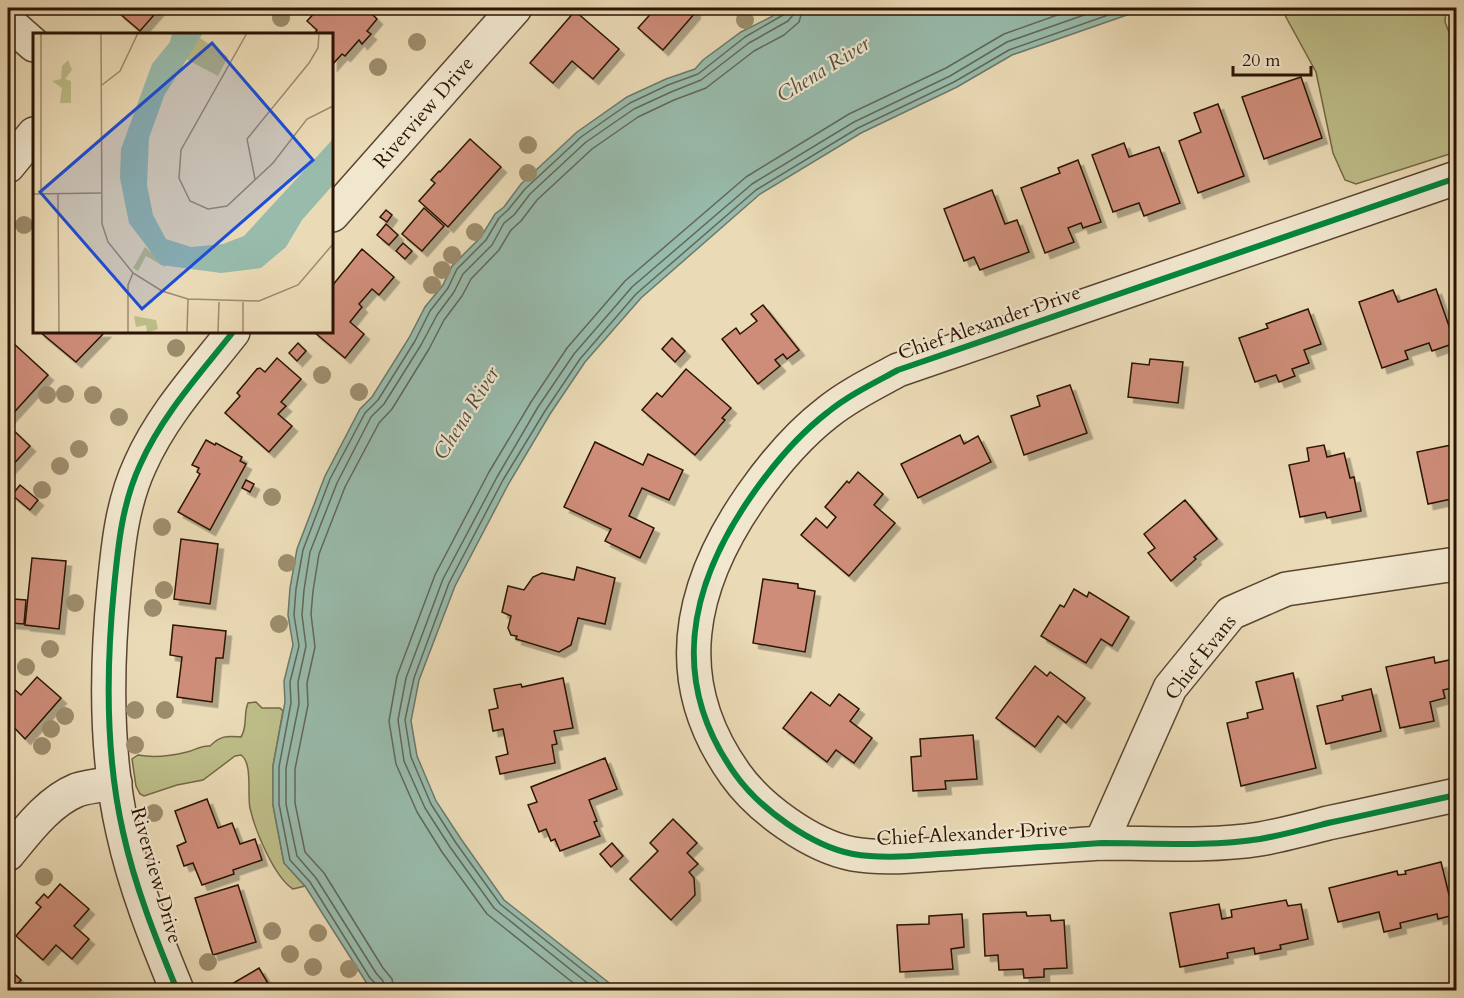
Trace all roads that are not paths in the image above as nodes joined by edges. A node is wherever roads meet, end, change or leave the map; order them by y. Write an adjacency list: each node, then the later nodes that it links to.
1 (515, 8): 7 (street, Riverview Drive)
2 (8, 22): 3 (street)
3 (33, 44)
4 (33, 135): 5 (street)
5 (8, 166)
6 (1456, 178): 12 (street, Chief Alexander Drive)
7 (333, 214)
8 (232, 333): 10 (street, Riverview Drive)
9 (1456, 564): 12 (street, Chief Evans)
10 (115, 783): 13 (street); 14 (street, Riverview Drive)
11 (1456, 795): 12 (street, Chief Alexander Drive)
12 (1101, 843)
13 (8, 854)
14 (177, 990)

